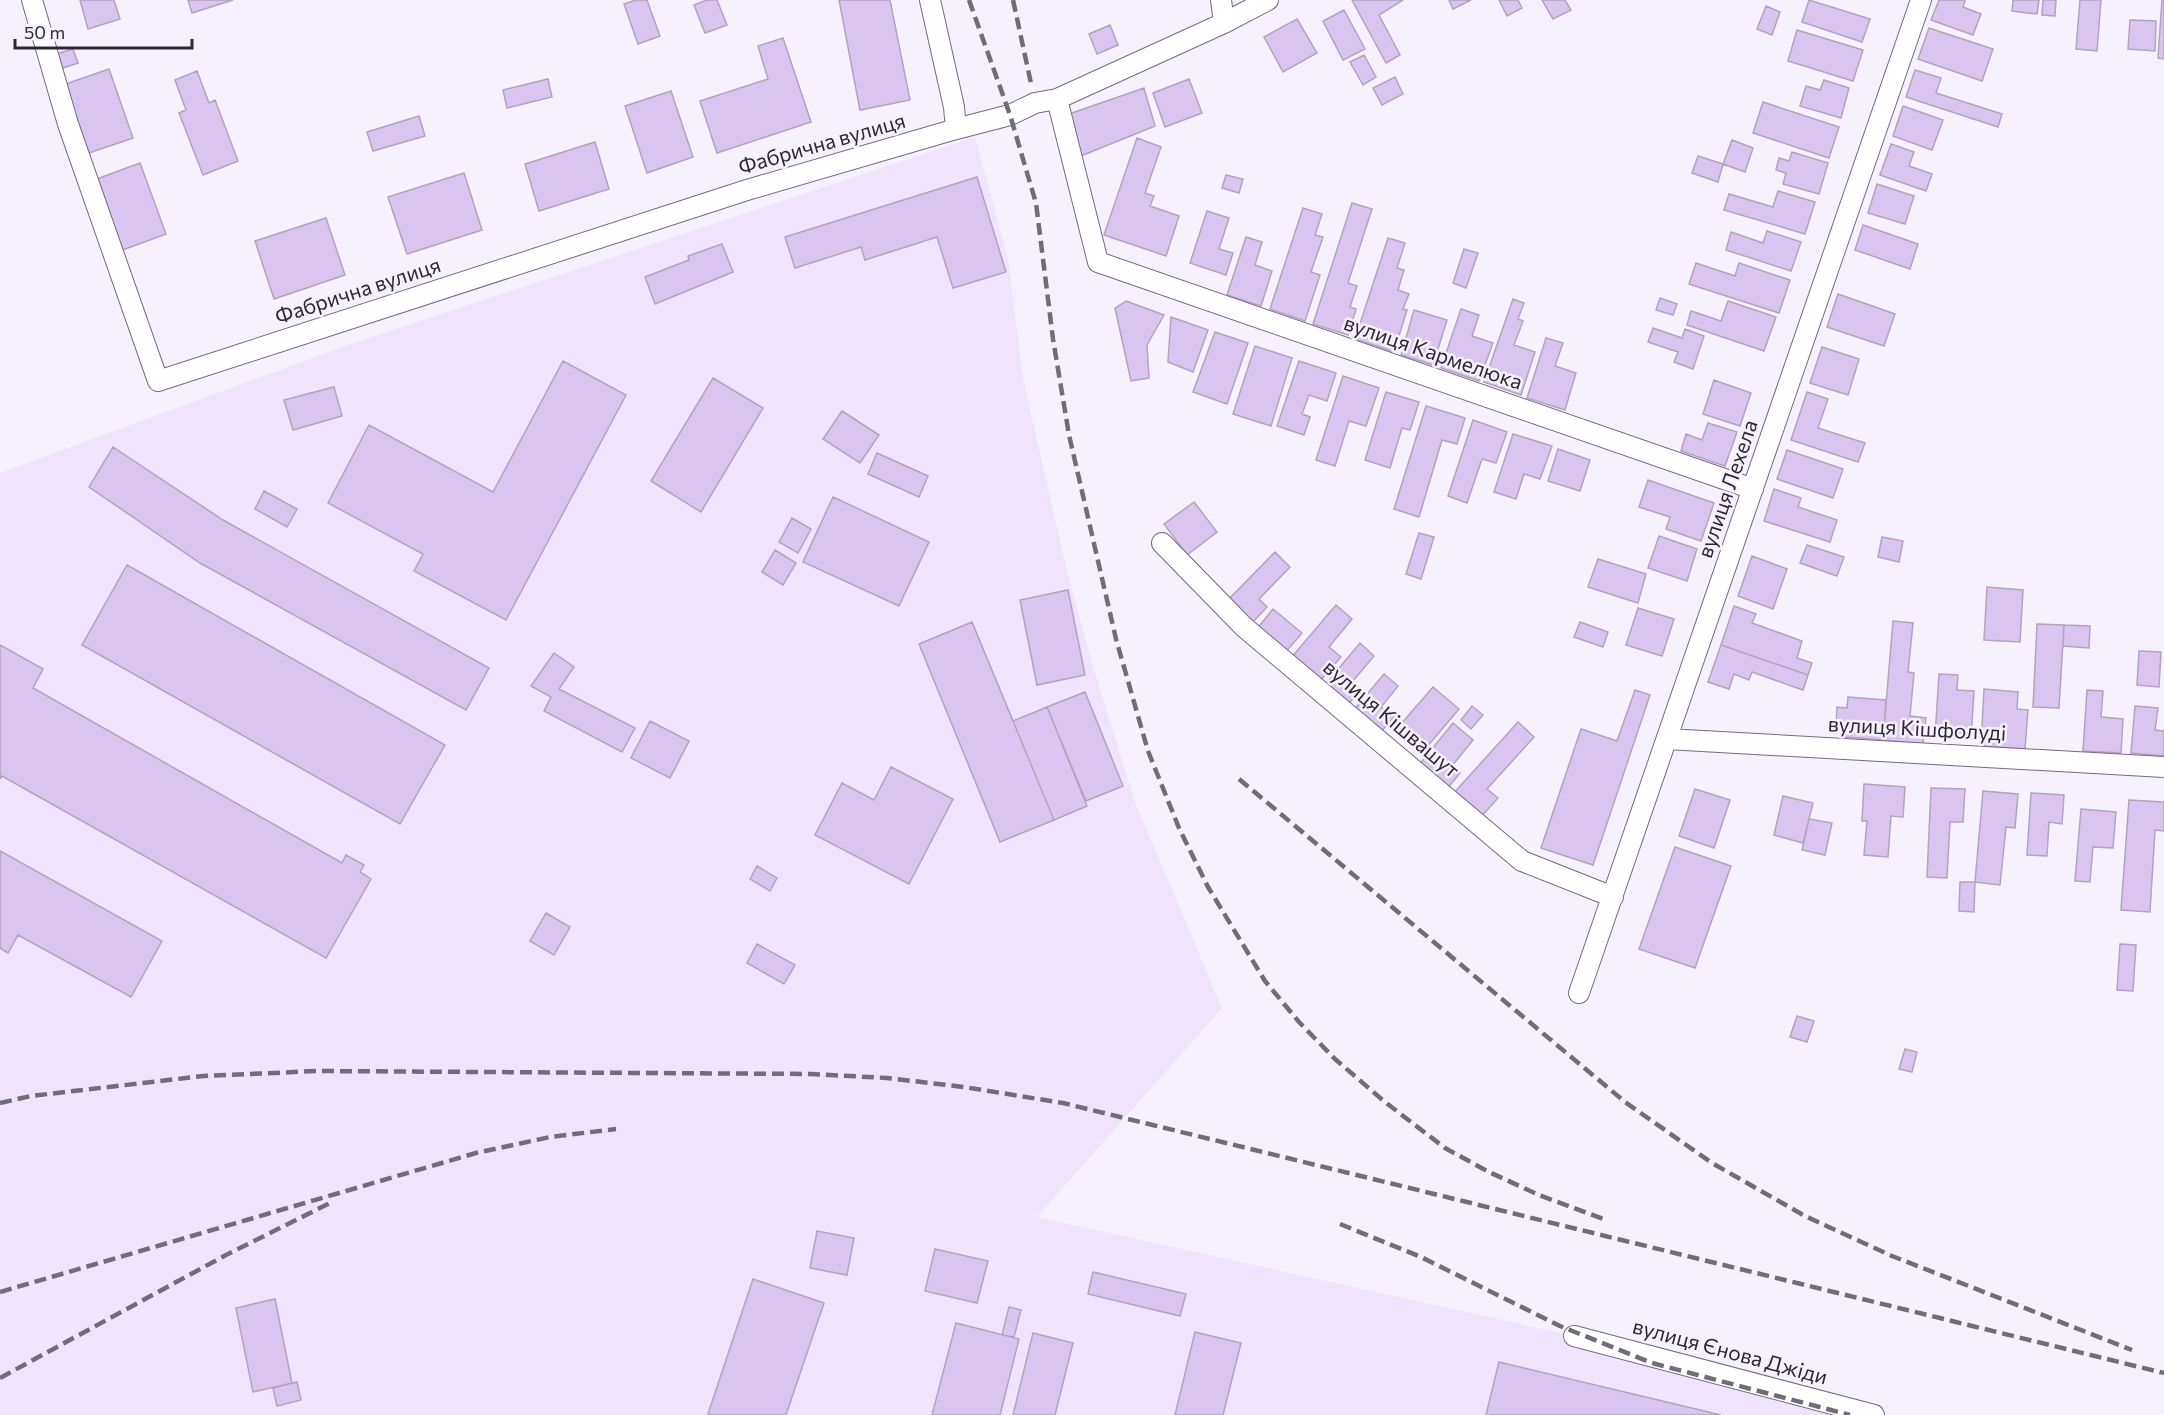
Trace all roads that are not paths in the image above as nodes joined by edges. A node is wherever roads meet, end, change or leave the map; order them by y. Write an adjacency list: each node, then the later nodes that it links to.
1 (32, 0): 8 (street, Фабрична вулиця)
2 (930, 0): 8 (street)
3 (1221, 0): 6 (street)
4 (1268, 0): 6 (street, Фабрична вулиця)
5 (1921, 0): 9 (street, вулиця Лехела)
6 (1224, 23): 7 (street, Фабрична вулиця)
7 (1057, 99): 8 (street, Фабрична вулиця); 9 (street, вулиця Кармелюка)
8 (956, 129)
9 (1753, 489): 11 (street, вулиця Лехела)
10 (1162, 543): 13 (street, вулиця Кішвашут)
11 (1667, 738): 12 (street, вулиця Кішфолуді); 13 (street, вулиця Лехела)
12 (2164, 767)
13 (1612, 897): 14 (street, вулиця Лехела)
14 (1580, 993)
15 (1574, 1336): 16 (street, вулиця Єнова Джіди)
16 (1874, 1415)

